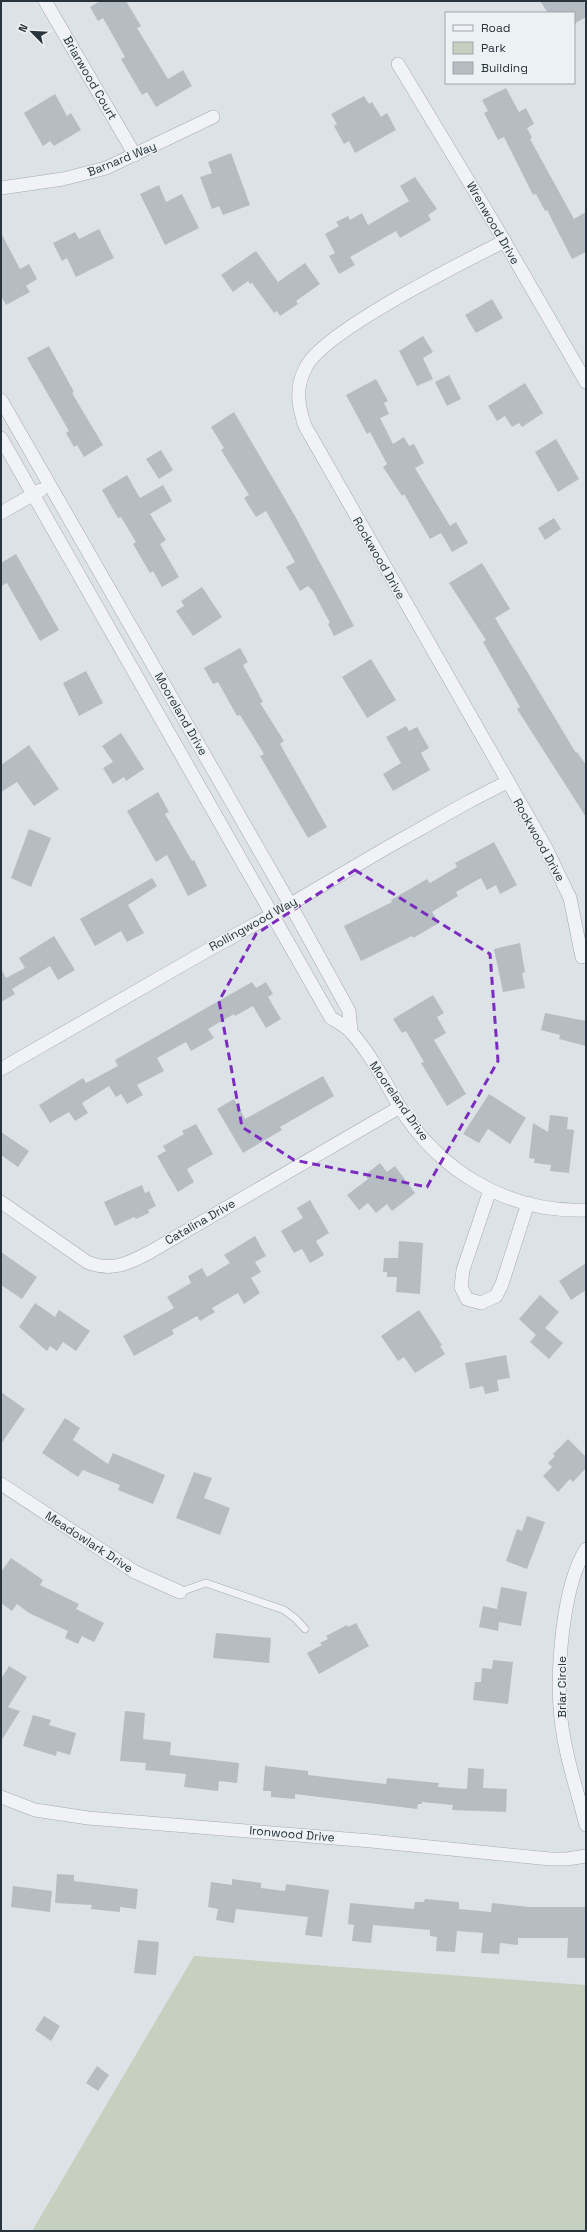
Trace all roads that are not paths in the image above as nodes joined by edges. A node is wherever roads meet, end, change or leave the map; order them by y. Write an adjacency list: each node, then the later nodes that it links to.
1 (45, 1): 4 (street, Briarwood Court)
2 (398, 64): 6 (street, Wrenwood Drive)
3 (213, 117): 4 (street, Barnard Way)
4 (135, 155): 5 (street, Barnard Way)
5 (1, 188)
6 (505, 241): 7 (street, Wrenwood Drive); 13 (street, Rockwood Drive)
7 (586, 382)
8 (1, 400): 10 (street, Mooreland Drive)
9 (1, 438): 11 (street, Mooreland Drive)
10 (49, 486): 11 (street); 14 (street, Mooreland Drive)
11 (33, 495): 12 (street); 15 (street, Mooreland Drive)
12 (1, 513)
13 (507, 782): 14 (street, Rollingwood Way); 16 (street, Rockwood Drive)
14 (290, 904): 15 (street, Rollingwood Way); 17 (street, Mooreland Drive)
15 (272, 915): 17 (street, Mooreland Drive); 18 (street, Rollingwood Way)
16 (582, 957)
17 (351, 1031): 19 (street, Mooreland Drive)
18 (1, 1069)
19 (400, 1107): 20 (street, Mooreland Drive); 21 (street, Catalina Drive)
20 (490, 1190): 22 (street, Mooreland Drive); 22 (street)
21 (1, 1202)
22 (528, 1203): 23 (street, Mooreland Drive)
23 (586, 1210)
24 (1, 1484): 26 (street, Meadowlark Drive)
25 (586, 1549): 29 (street, Briar Circle)
26 (180, 1592): 27 (lane)
27 (305, 1629)
28 (1, 1797): 30 (street, Ironwood Drive)
29 (586, 1825)
30 (586, 1856)

